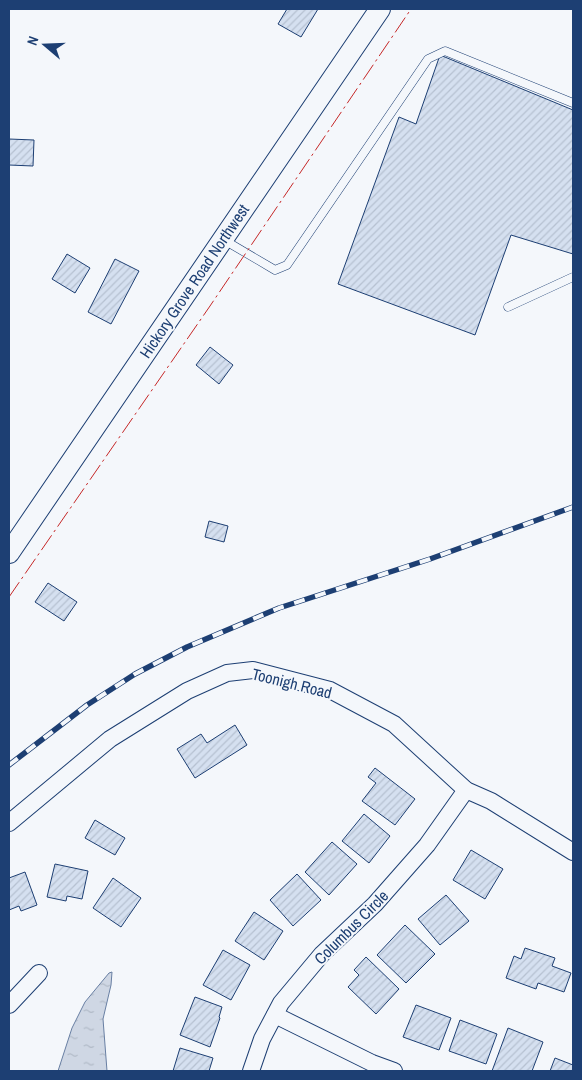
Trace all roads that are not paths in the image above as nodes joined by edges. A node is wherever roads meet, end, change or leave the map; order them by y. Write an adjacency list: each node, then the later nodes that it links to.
1 (380, 9): 3 (street, Hickory Grove Road Northwest)
2 (573, 103): 3 (lane)
3 (223, 240): 6 (street, Hickory Grove Road Northwest)
4 (573, 277): 5 (lane)
5 (508, 307)
6 (9, 553)
7 (466, 790): 8 (street, Toonigh Road); 9 (street, Toonigh Road); 12 (street, Columbus Circle)
8 (9, 823)
9 (573, 852)
10 (39, 973): 11 (street)
11 (9, 1005)
12 (275, 1015): 13 (street, Columbus Circle); 14 (street)
13 (251, 1071)
14 (394, 1071)

